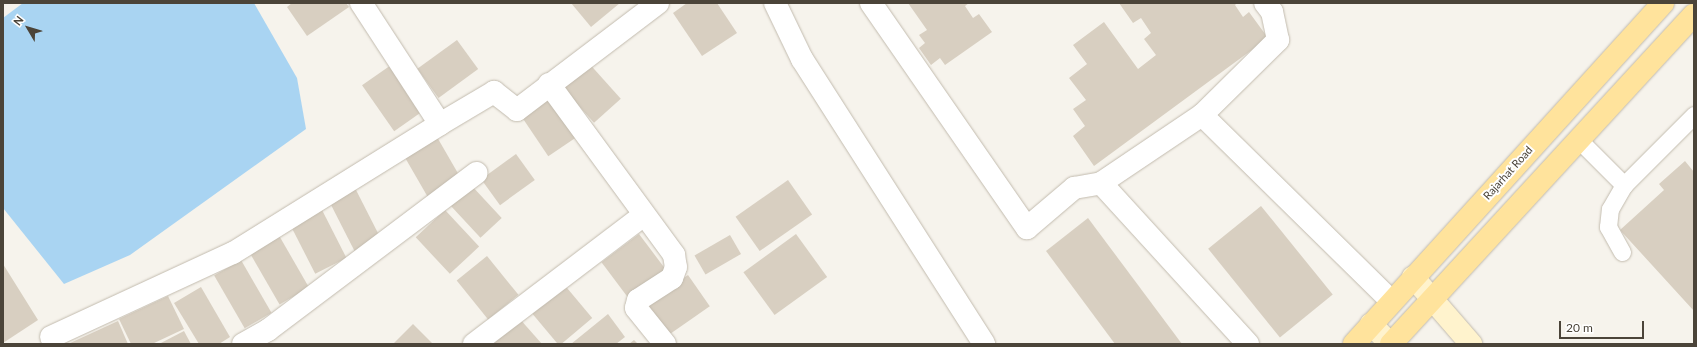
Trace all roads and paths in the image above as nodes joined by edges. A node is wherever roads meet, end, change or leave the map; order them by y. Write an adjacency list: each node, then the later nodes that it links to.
1 (361, 3): 11 (street)
2 (658, 3): 8 (street)
3 (775, 3): 26 (street)
4 (871, 3): 14 (street)
5 (1265, 3): 9 (street)
6 (1663, 3): 18 (main road, Rajarhat Road)
7 (1694, 15): 12 (main road)
8 (549, 84): 11 (street); 16 (street)
9 (1202, 115): 14 (street); 20 (street)
10 (1694, 115): 15 (lane)
11 (440, 124): 22 (street)
12 (1579, 140): 15 (lane); 19 (main road)
13 (476, 173): 23 (street)
14 (1101, 183): 27 (street)
15 (1624, 184): 17 (lane)
16 (644, 215): 24 (street); 25 (street)
17 (1622, 252)
18 (1413, 277): 19 (street); 20 (main road, Rajarhat Road)
19 (1432, 299): 29 (main road); 30 (street)
20 (1391, 301): 21 (main road, Rajarhat Road)
21 (1371, 324): 28 (main road, Rajarhat Road); 29 (street)
22 (48, 342)
23 (243, 344)
24 (474, 344)
25 (664, 344)
26 (984, 344)
27 (1248, 344)
28 (1354, 344)
29 (1391, 344)
30 (1471, 344)

